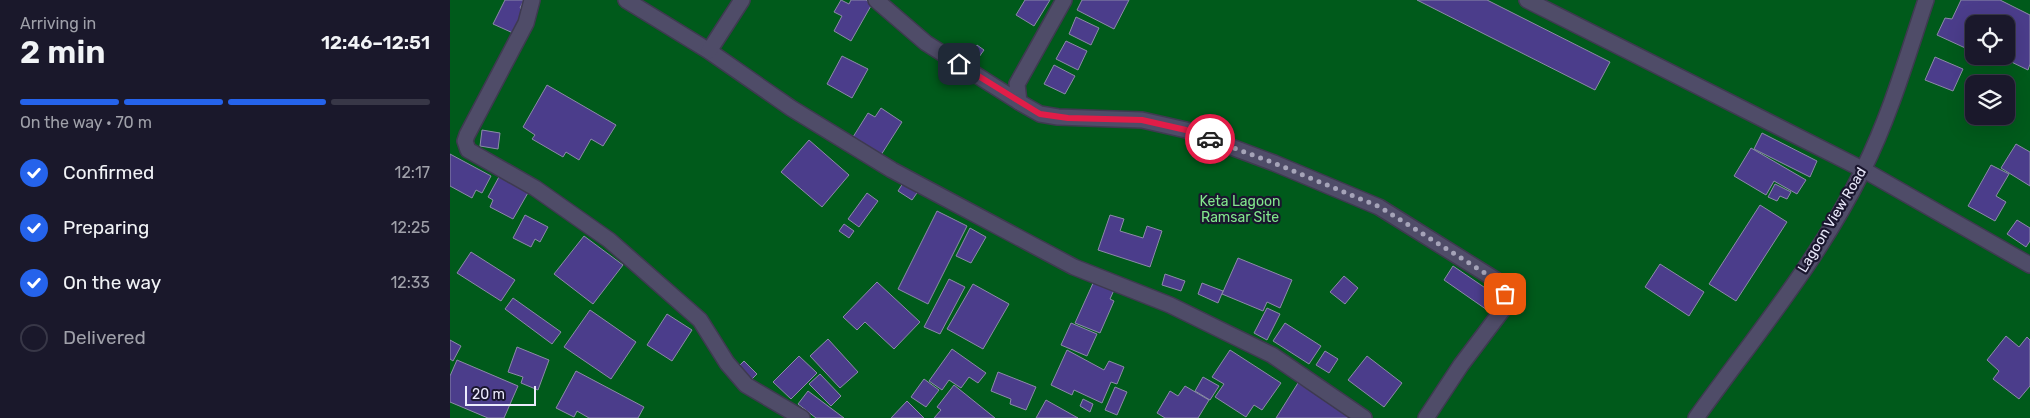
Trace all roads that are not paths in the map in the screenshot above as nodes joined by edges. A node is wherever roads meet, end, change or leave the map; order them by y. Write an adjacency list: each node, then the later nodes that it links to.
1 (532, 0): 12 (street)
2 (626, 0): 8 (street)
3 (742, 0): 8 (street)
4 (876, 0): 9 (street)
5 (1064, 0): 9 (street)
6 (1527, 0): 10 (street)
7 (1926, 0): 10 (street, Lagoon View Road)
8 (709, 51): 13 (street)
9 (1019, 102): 14 (street)
10 (1864, 170): 11 (street); 15 (street, Lagoon View Road)
11 (2030, 265)
12 (802, 418)
13 (1364, 418)
14 (1426, 418)
15 (1696, 418)

